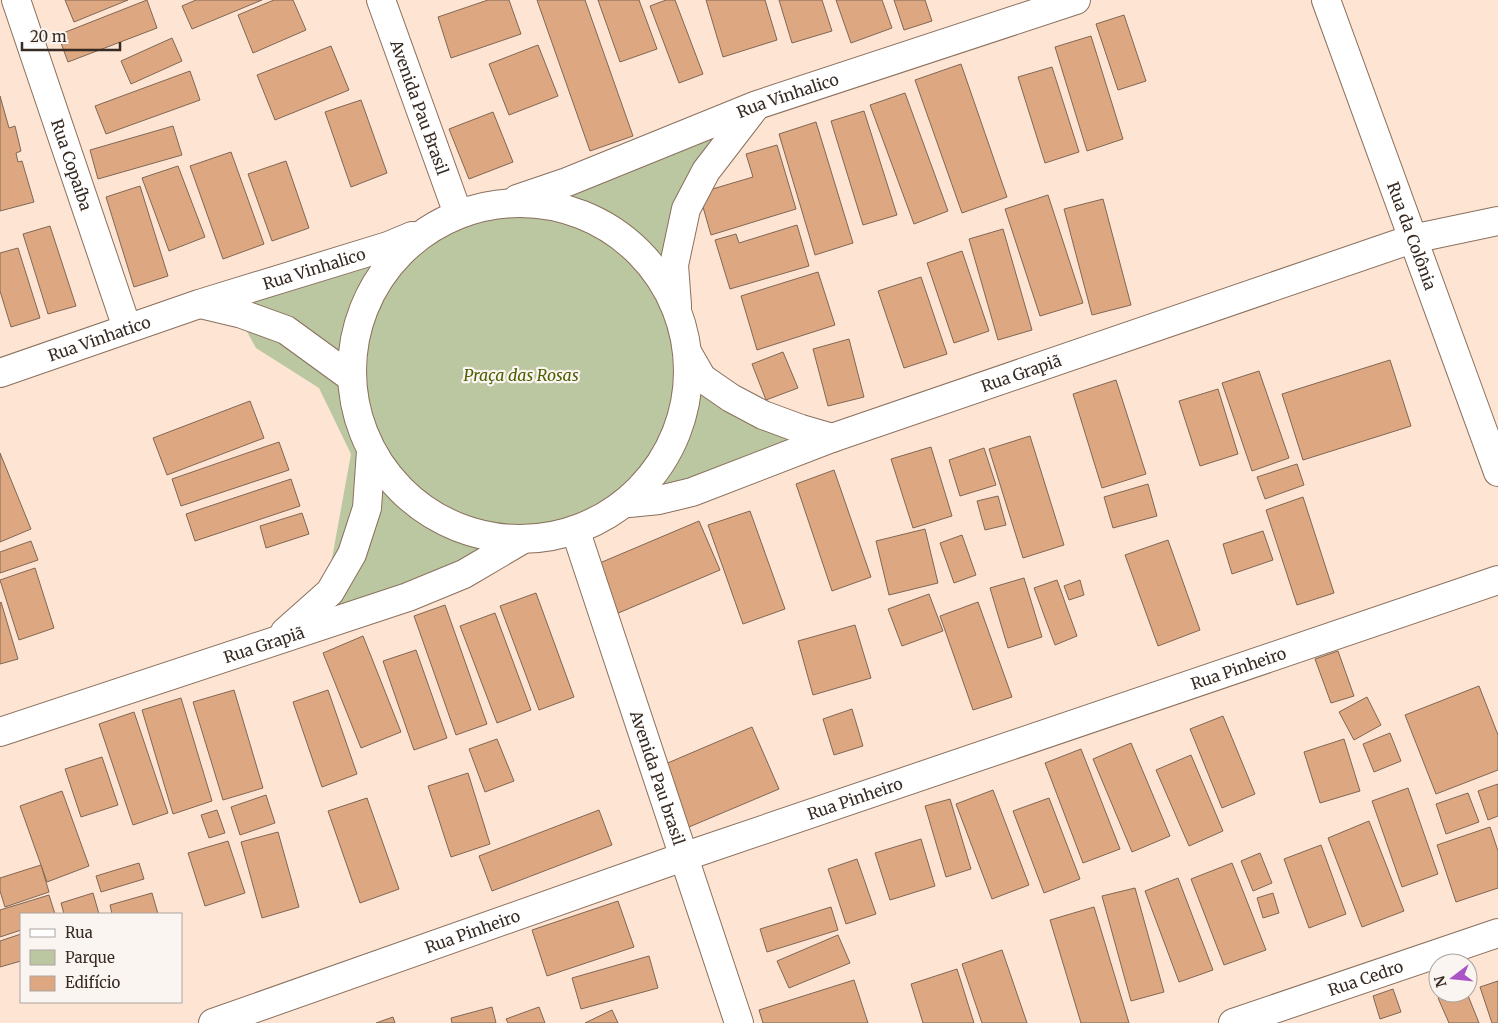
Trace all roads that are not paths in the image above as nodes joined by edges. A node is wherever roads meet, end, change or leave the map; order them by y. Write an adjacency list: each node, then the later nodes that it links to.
1 (16, 0): 13 (street, Rua Copaíba)
2 (382, 0): 7 (street, Avenida Pau Brasil)
3 (1076, 0): 5 (street, Rua Vinhalico)
4 (1326, 0): 10 (street, Rua da Colônia)
5 (757, 105): 6 (street, Rua Vinhalico); 12 (street)
6 (505, 203): 7 (street); 12 (street)
7 (458, 214): 9 (street)
8 (1498, 221): 10 (street, Rua Grapiã)
9 (429, 228): 11 (street, Rua Vinhalico); 16 (street)
10 (1412, 239): 17 (street, Rua Grapiã); 19 (street, Rua da Colônia)
11 (198, 304): 13 (street, Rua Vinhatico); 16 (street)
12 (678, 311): 14 (street)
13 (127, 328): 15 (street, Rua Vinhatico)
14 (687, 352): 17 (street); 20 (street)
15 (0, 373)
16 (352, 378): 18 (street)
17 (832, 438): 20 (street, Rua Grapiã)
18 (372, 451): 22 (street); 24 (street)
19 (1498, 472)
20 (629, 503): 21 (street)
21 (576, 532): 22 (street); 26 (street, Avenida Pau brasil)
22 (520, 541): 24 (street, Rua Grapiã)
23 (1498, 580): 26 (street, Rua Pinheiro)
24 (276, 640): 25 (street, Rua Grapiã)
25 (0, 732)
26 (683, 857): 28 (street, Rua Pinheiro); 29 (street, Avenida Pau brasil)
27 (1498, 933): 30 (street, Rua Cedro)
28 (213, 1023)
29 (739, 1023)
30 (1233, 1023)

